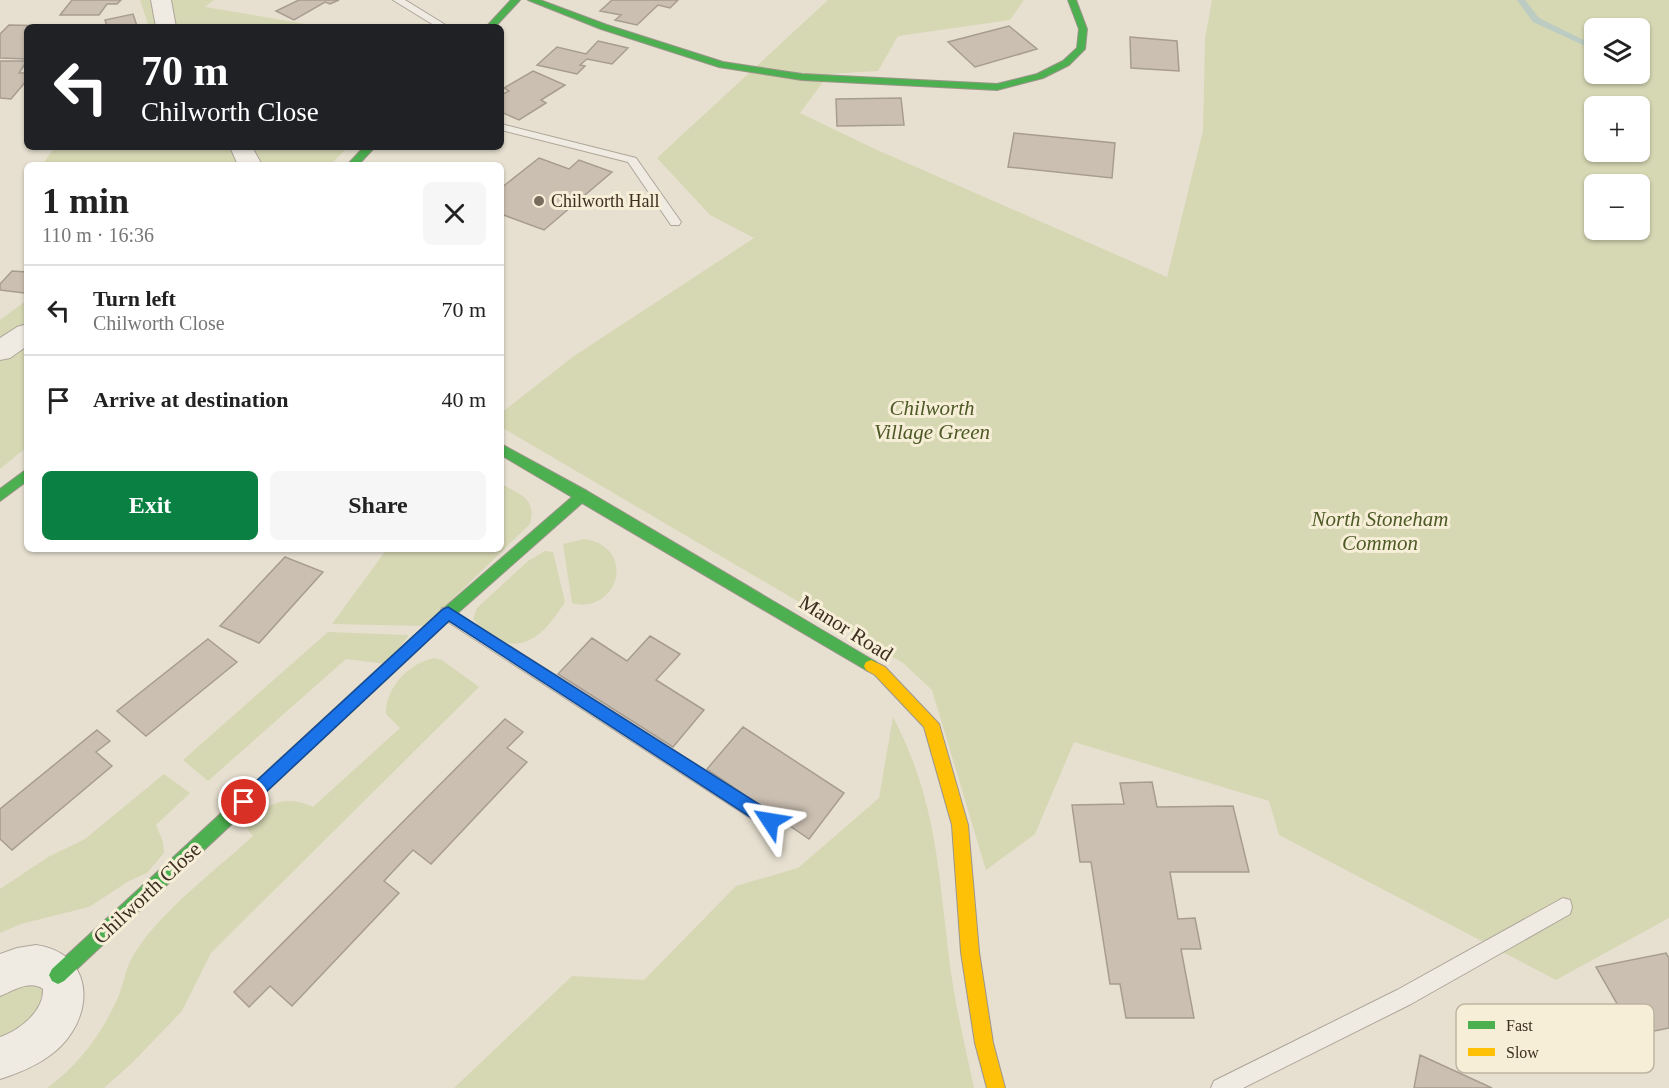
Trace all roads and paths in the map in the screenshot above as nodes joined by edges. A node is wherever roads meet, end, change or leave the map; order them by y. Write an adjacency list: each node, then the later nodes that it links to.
1 (160, 0): 6 (street)
2 (398, 0): 7 (lane)
3 (516, 0): 8 (street)
4 (532, 0): 5 (street)
5 (1072, 0)
6 (165, 24)
7 (439, 24)
8 (493, 24)
9 (504, 128): 12 (lane)
10 (367, 150): 11 (street)
11 (355, 162)
12 (675, 222)
13 (24, 335): 14 (street)
14 (0, 351)
15 (504, 450): 17 (street, Manor Road)
16 (24, 476): 18 (street)
17 (582, 495): 19 (street, Chilworth Close); 25 (street, Manor Road)
18 (0, 496)
19 (448, 613): 20 (lane); 22 (street, Chilworth Close)
20 (770, 821)
21 (1563, 907): 26 (lane)
22 (58, 975): 23 (street); 24 (street)
23 (0, 976)
24 (0, 1058)
25 (996, 1088)
26 (1221, 1088)

